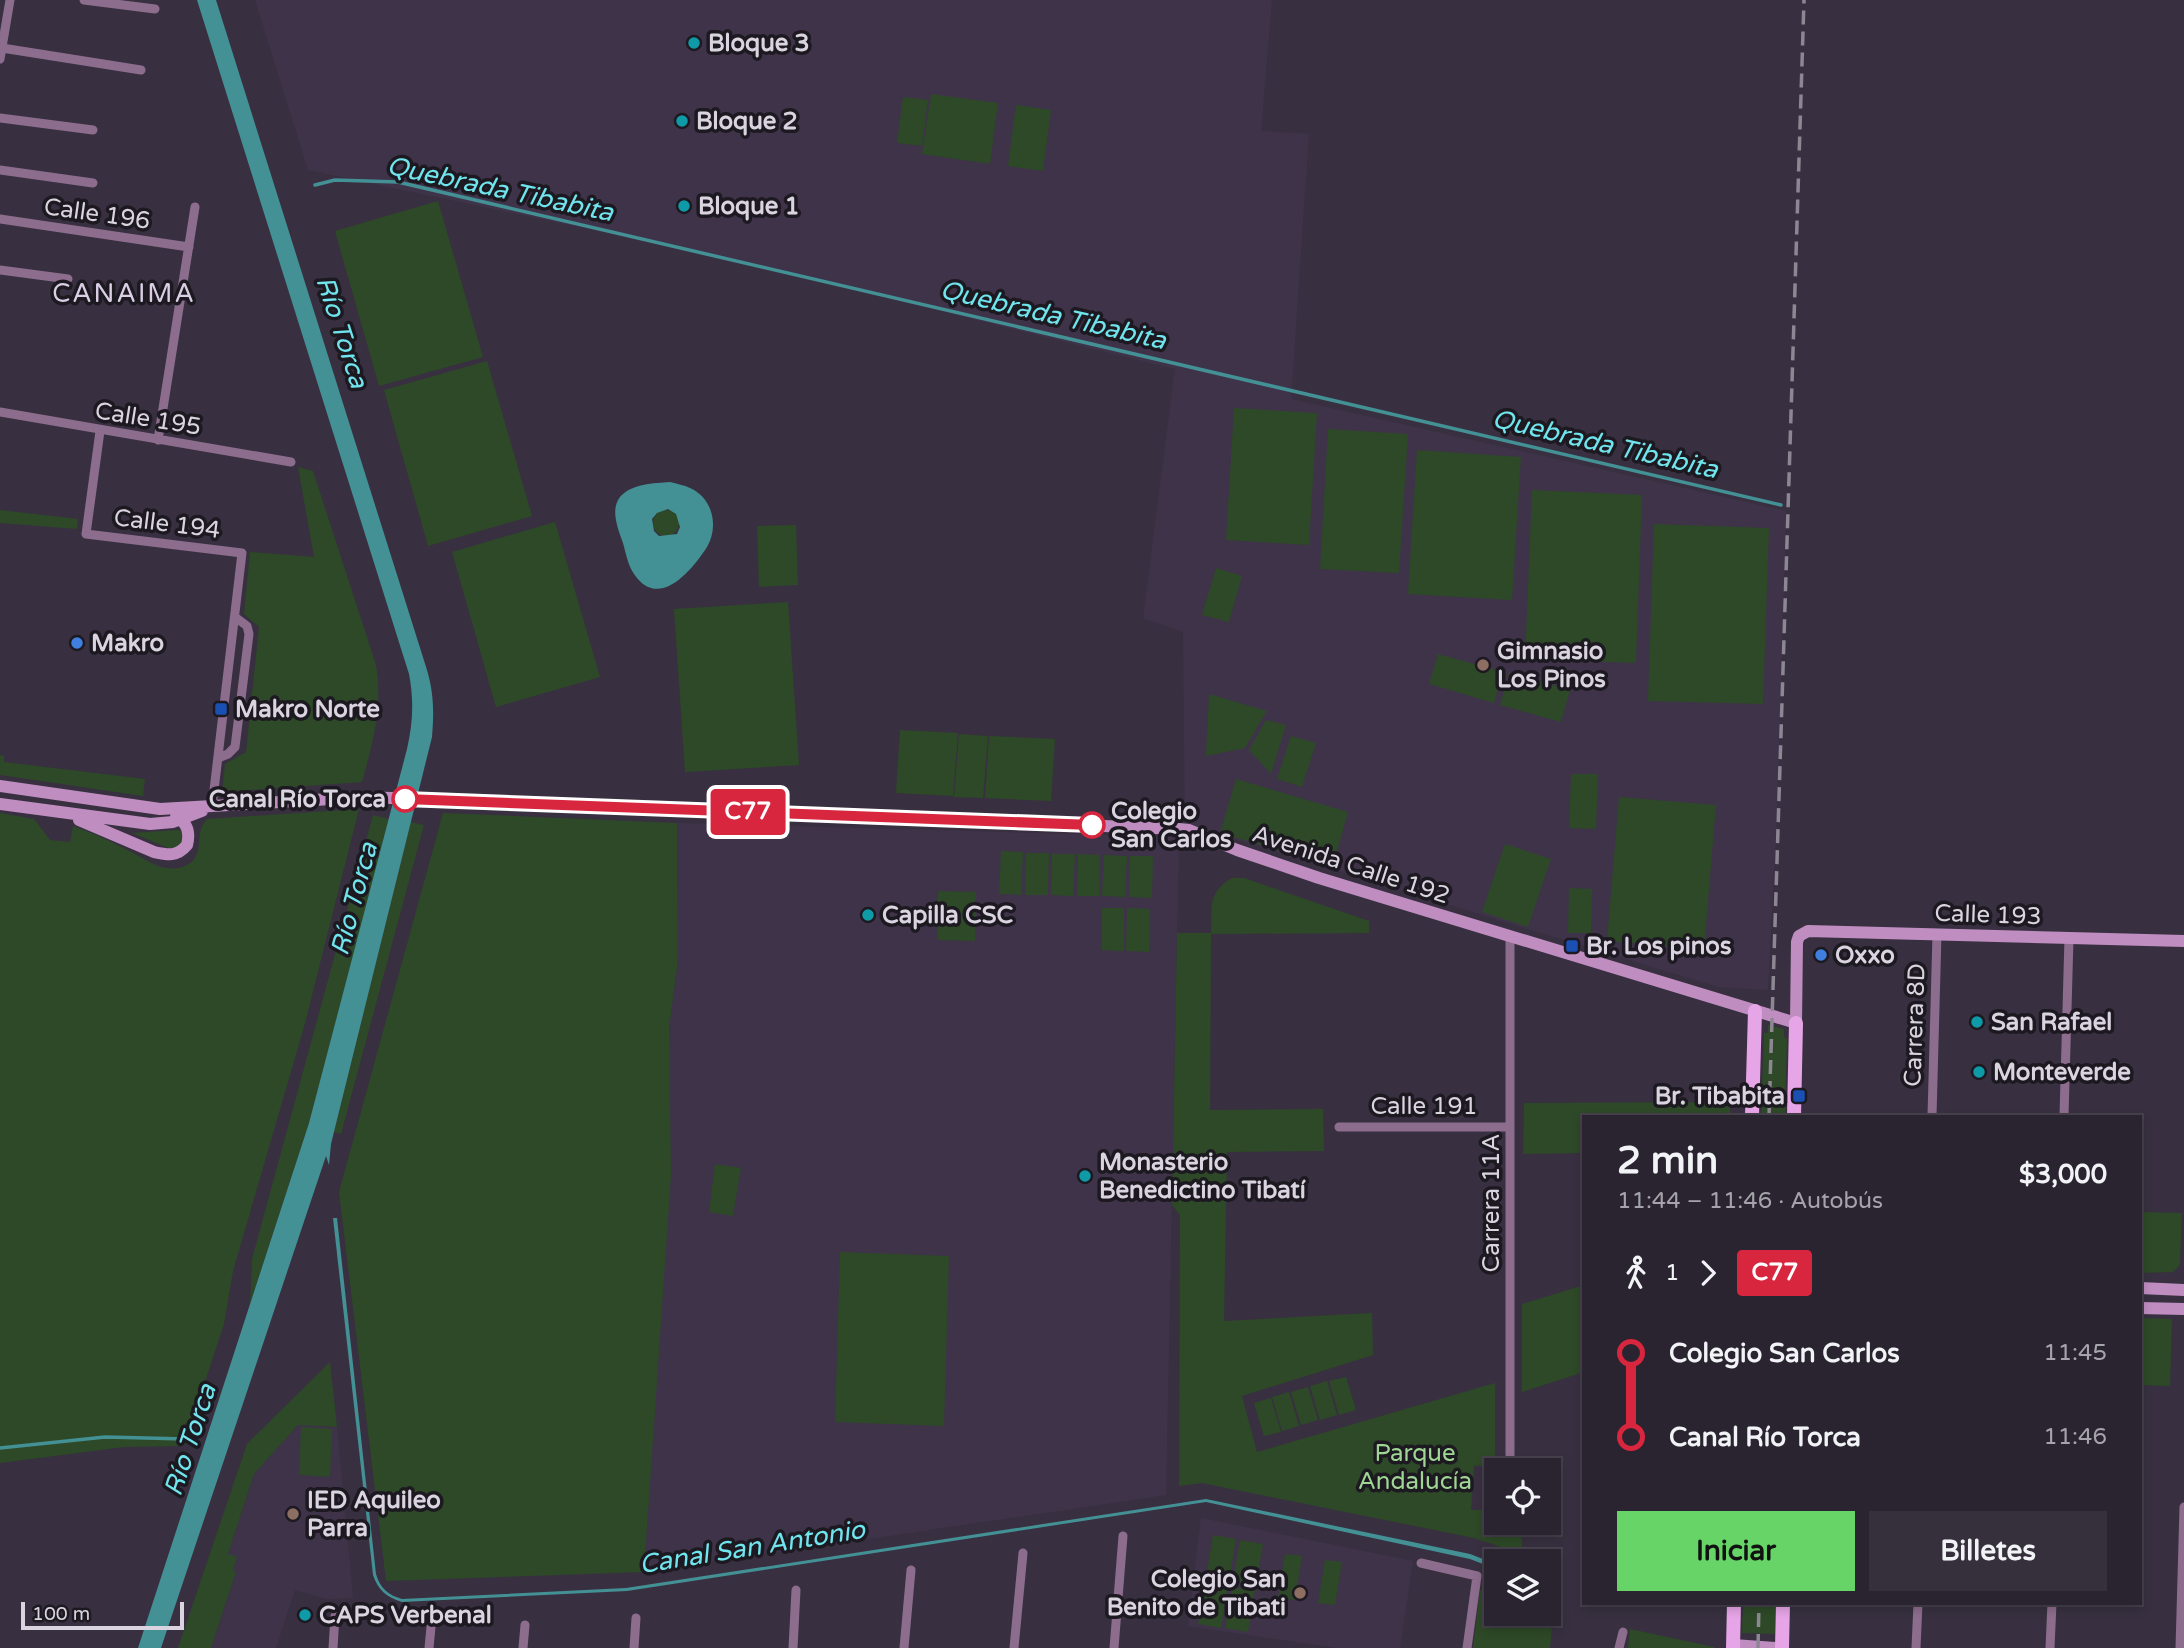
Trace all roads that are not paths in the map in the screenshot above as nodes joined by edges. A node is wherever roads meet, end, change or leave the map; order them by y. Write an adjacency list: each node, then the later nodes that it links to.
1 (10, 0): 4 (street)
2 (84, 0): 3 (street)
3 (155, 9)
4 (2, 48): 5 (street); 6 (street)
5 (0, 59)
6 (141, 70)
7 (0, 118): 8 (street)
8 (93, 130)
9 (0, 170): 10 (street)
10 (93, 183)
11 (195, 207): 13 (street)
12 (0, 219): 13 (street, Calle 196)
13 (189, 247): 18 (street)
14 (0, 270): 15 (street)
15 (68, 279)
16 (0, 412): 17 (street, Calle 195)
17 (100, 430): 18 (street, Calle 195); 20 (street, Calle 194)
18 (158, 440): 19 (street, Calle 195)
19 (291, 461)
20 (235, 617): 21 (street); 21 (street)
21 (218, 758): 24 (street)
22 (0, 786): 25 (main road, Avenida Calle 192)
23 (0, 804): 26 (main road, Avenida Calle 192)
24 (212, 807): 25 (main road, Avenida Calle 192); 27 (main road, Avenida Calle 192); 29 (main road, Avenida Calle 192)
25 (160, 809): 27 (main road)
26 (66, 814): 27 (main road, Avenida Calle 192); 27 (main road)
27 (181, 820)
28 (1937, 934): 30 (main road, Calle 193); 33 (main road, Calle 193); 36 (street, Carrera 8D)
29 (1510, 937): 32 (main road, Avenida Calle 192); 39 (street, Carrera 11A)
30 (2069, 938): 31 (main road, Calle 193); 37 (street)
31 (2184, 942)
32 (1755, 1011): 33 (main road, Avenida Calle 192); 34 (main road)
33 (1796, 1023): 35 (main road)
34 (1752, 1115)
35 (1794, 1115)
36 (1932, 1115)
37 (2064, 1115)
38 (1339, 1127): 39 (street, Calle 191)
39 (1510, 1127): 44 (street, Carrera 11A)
40 (2142, 1289): 41 (main road)
41 (2184, 1290)
42 (2142, 1308): 43 (main road)
43 (2184, 1309)
44 (1510, 1458)
45 (2184, 1507): 75 (street)
46 (1123, 1536): 68 (street)
47 (1023, 1553): 67 (street)
48 (1421, 1563): 69 (street)
49 (911, 1570): 66 (street)
50 (796, 1590): 65 (street)
51 (1734, 1605): 60 (main road)
52 (1783, 1605): 72 (main road)
53 (1918, 1605): 73 (street)
54 (2052, 1605): 74 (street)
55 (335, 1616): 61 (street)
56 (636, 1618): 64 (street)
57 (525, 1625): 63 (street)
58 (431, 1627): 62 (street)
59 (1623, 1632): 70 (street)
60 (1733, 1646): 71 (main road)
61 (333, 1648)
62 (429, 1648)
63 (523, 1648)
64 (634, 1648)
65 (793, 1648)
66 (904, 1648)
67 (1014, 1648)
68 (1114, 1648)
69 (1467, 1648)
70 (1619, 1648)
71 (1775, 1648)
72 (1782, 1648)
73 (1916, 1648)
74 (2050, 1648)
75 (2180, 1648)

